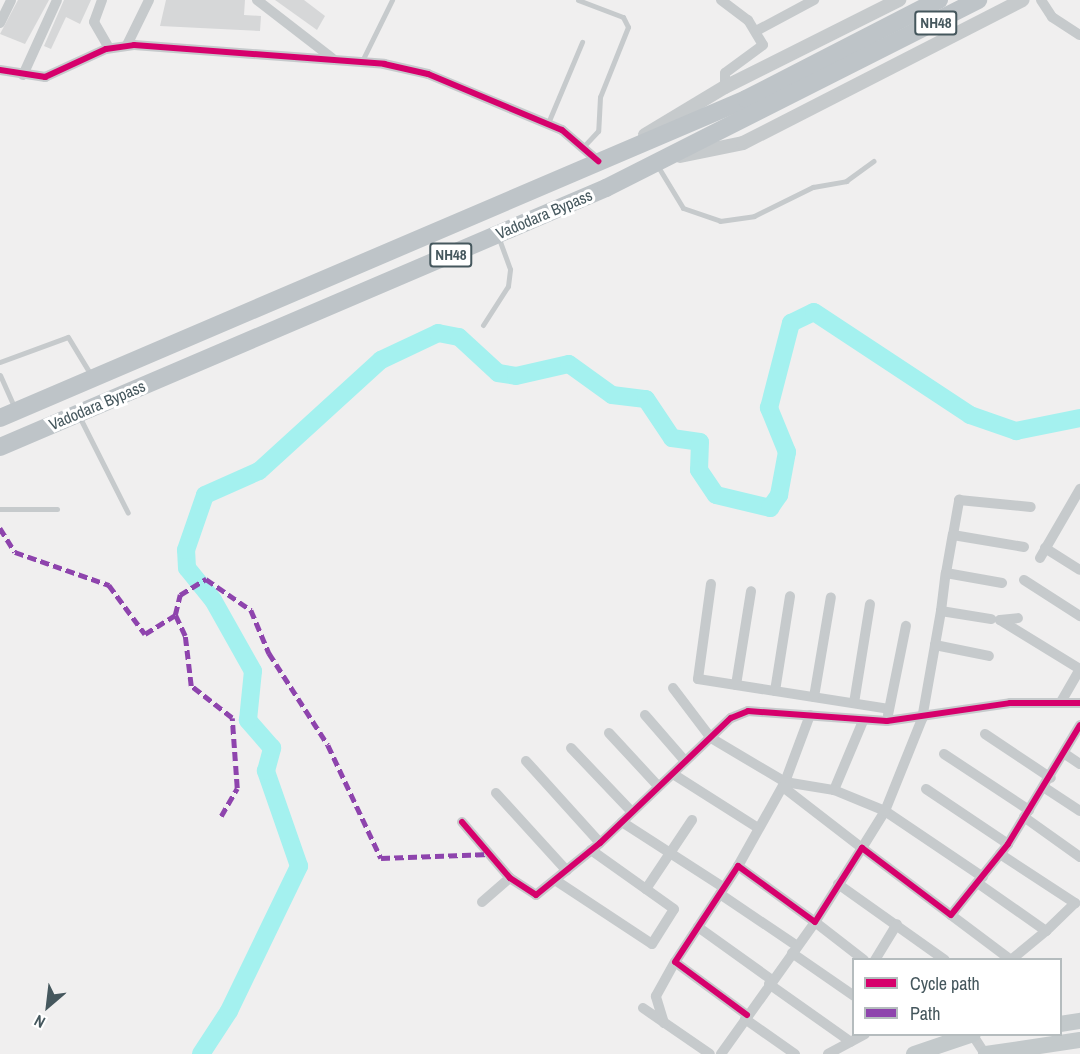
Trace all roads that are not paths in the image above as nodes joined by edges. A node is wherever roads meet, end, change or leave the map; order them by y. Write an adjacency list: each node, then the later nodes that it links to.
1 (11, 0): 15 (street)
2 (57, 0): 24 (street)
3 (102, 0): 20 (street)
4 (149, 0): 19 (street)
5 (257, 0): 21 (street)
6 (392, 0): 22 (lane)
7 (578, 0): 27 (lane)
8 (721, 0): 16 (street)
9 (814, 0): 16 (street)
10 (899, 0): 25 (street)
11 (939, 0): 28 (highway, Vadodara Bypass / NH48)
12 (978, 0): 29 (highway, Vadodara Bypass / NH48)
13 (1023, 0): 29 (street)
14 (1041, 0): 17 (street)
15 (0, 23)
16 (756, 30): 25 (street)
17 (1080, 35)
18 (582, 42): 26 (lane)
19 (127, 45): 20 (street); 21 (street)
20 (109, 48): 24 (street)
21 (332, 58): 22 (street)
22 (362, 62): 26 (street)
23 (0, 69): 24 (street)
24 (23, 75)
25 (725, 87): 28 (street)
26 (547, 125): 27 (street)
27 (585, 145): 28 (street)
28 (602, 160): 35 (highway, Vadodara Bypass / NH48)
29 (662, 161): 30 (lane); 31 (highway, Vadodara Bypass / NH48)
30 (874, 161)
31 (497, 235): 32 (lane); 36 (highway, Vadodara Bypass / NH48)
32 (483, 325)
33 (0, 362): 35 (lane)
34 (0, 375): 37 (lane)
35 (93, 380): 37 (highway, Vadodara Bypass / NH48)
36 (78, 414): 38 (highway, Vadodara Bypass / NH48); 43 (lane)
37 (8, 415)
38 (0, 447)
39 (1080, 489): 46 (street)
40 (1031, 507): 44 (street)
41 (0, 509): 42 (lane)
42 (57, 509)
43 (128, 513)
44 (953, 535): 45 (street); 47 (street)
45 (1024, 547)
46 (1080, 570)
47 (946, 573): 49 (street); 55 (street)
48 (1023, 580): 56 (street)
49 (1002, 583)
50 (711, 584): 62 (street)
51 (751, 591): 62 (street)
52 (790, 596): 64 (street)
53 (831, 597): 65 (street)
54 (870, 604): 68 (street)
55 (941, 611): 58 (street); 60 (street)
56 (1080, 616)
57 (1018, 618): 66 (street)
58 (992, 619)
59 (906, 626): 69 (street)
60 (935, 645): 61 (street); 72 (street)
61 (989, 656)
62 (736, 685): 64 (street)
63 (673, 688): 78 (street)
64 (775, 691): 65 (street)
65 (814, 697): 68 (street)
66 (1060, 703): 67 (street); 72 (street)
67 (1080, 703)
68 (854, 704): 69 (street)
69 (889, 709): 74 (street)
70 (645, 715): 83 (street)
71 (810, 715): 73 (street); 78 (street); 87 (street)
72 (922, 719): 74 (street); 93 (street)
73 (863, 721): 74 (street); 91 (street)
74 (887, 722)
75 (1080, 725): 81 (street)
76 (609, 733): 88 (street)
77 (985, 734): 86 (street)
78 (711, 738): 83 (street); 87 (street)
79 (571, 748): 94 (street)
80 (944, 754): 96 (street)
81 (1065, 754): 84 (street); 86 (street)
82 (526, 761): 102 (street)
83 (685, 761): 85 (street)
84 (1080, 764)
85 (673, 774): 88 (street); 100 (street)
86 (1051, 778): 89 (street)
87 (784, 785): 91 (street); 100 (street); 103 (street)
88 (658, 786): 94 (street)
89 (1045, 788): 95 (street); 96 (street)
90 (926, 789): 101 (street)
91 (834, 790): 93 (street)
92 (496, 793): 108 (street)
93 (885, 811): 103 (street); 111 (street)
94 (632, 812): 99 (street)
95 (1080, 812)
96 (1027, 814): 101 (street); 106 (street)
97 (692, 820): 104 (street)
98 (462, 822): 109 (street)
99 (622, 822): 102 (street); 104 (street)
100 (758, 828): 107 (street)
101 (1008, 844): 105 (street)
102 (595, 846): 108 (street); 113 (street)
103 (862, 848): 112 (street); 117 (street)
104 (670, 854): 113 (street); 114 (street)
105 (1000, 854): 111 (street); 116 (street)
106 (1080, 857)
107 (738, 866): 114 (street); 118 (street)
108 (567, 871): 110 (street)
109 (510, 878): 110 (street); 115 (street)
110 (555, 880): 113 (street)
111 (981, 880): 117 (street); 121 (street)
112 (838, 884): 118 (street); 119 (street)
113 (646, 889)
114 (722, 891): 120 (street); 122 (street)
115 (482, 902)
116 (1078, 902): 121 (street)
117 (951, 915): 126 (street)
118 (815, 922): 122 (street); 123 (street)
119 (897, 924): 124 (street); 125 (street)
120 (698, 927): 128 (street); 129 (street)
121 (1046, 931): 127 (street)
122 (794, 950): 129 (street); 130 (street)
123 (861, 958)
124 (876, 958)
125 (942, 958)
126 (1008, 958)
127 (1013, 958)
128 (675, 962): 132 (street); 134 (street)
129 (771, 982): 132 (street); 140 (street)
130 (852, 994)
131 (643, 1008): 134 (street)
132 (746, 1017): 143 (street); 144 (street)
133 (1080, 1021): 135 (main road)
134 (664, 1023): 142 (street)
135 (1062, 1024)
136 (863, 1036): 140 (street)
137 (969, 1036): 146 (main road)
138 (973, 1036): 147 (street)
139 (1080, 1040): 141 (main road)
140 (850, 1042): 145 (street)
141 (1006, 1053): 147 (main road)
142 (710, 1054)
143 (721, 1054)
144 (795, 1054)
145 (828, 1054)
146 (914, 1054)
147 (986, 1054)

